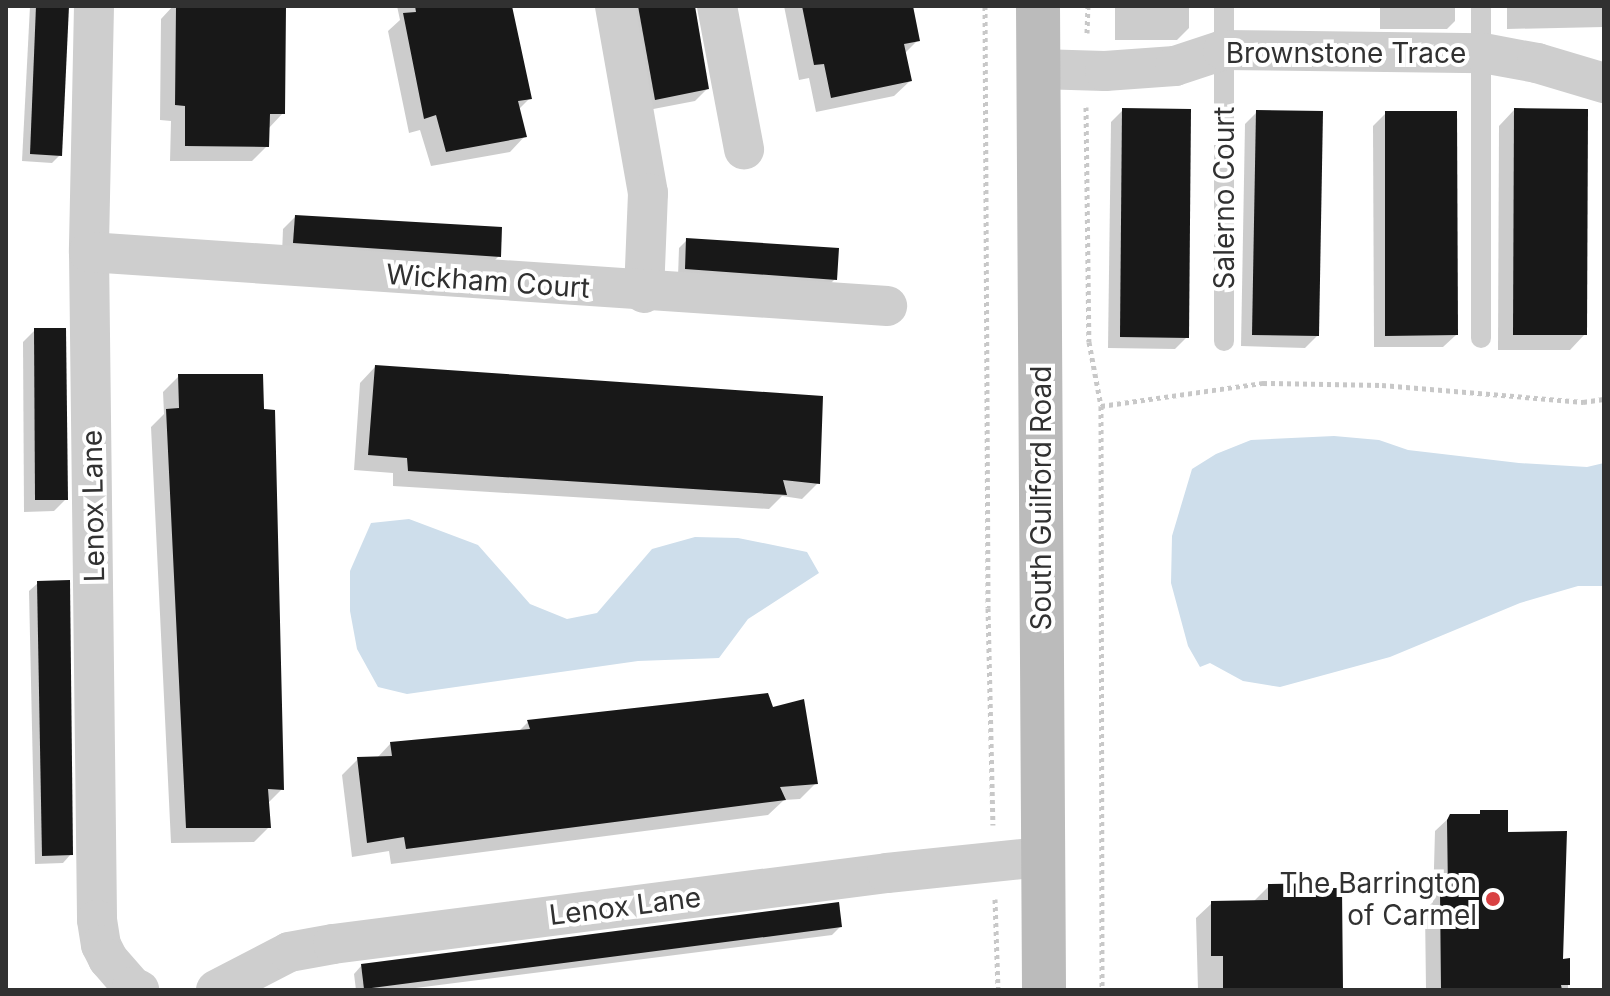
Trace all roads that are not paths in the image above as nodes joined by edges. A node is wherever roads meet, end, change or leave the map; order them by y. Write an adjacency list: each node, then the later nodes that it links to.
1 (94, 6): 12 (street, Lenox Lane)
2 (615, 6): 13 (street)
3 (717, 6): 11 (street)
4 (1038, 6): 9 (main road, South Guilford Road)
5 (1224, 6): 7 (lane, Salerno Court)
6 (1481, 6): 8 (lane)
7 (1223, 50): 8 (street, Brownstone Trace); 9 (street, Brownstone Trace); 16 (lane, Salerno Court)
8 (1483, 53): 10 (street, Brownstone Trace); 15 (lane)
9 (1038, 69): 17 (main road, South Guilford Road)
10 (1604, 83)
11 (744, 149)
12 (89, 252): 13 (street, Wickham Court); 18 (street, Lenox Lane)
13 (644, 293): 14 (street, Wickham Court)
14 (887, 306)
15 (1481, 338)
16 (1224, 341)
17 (1043, 857): 19 (street, Lenox Lane); 20 (main road, South Guilford Road)
18 (139, 990)
19 (216, 990)
20 (1044, 990)

